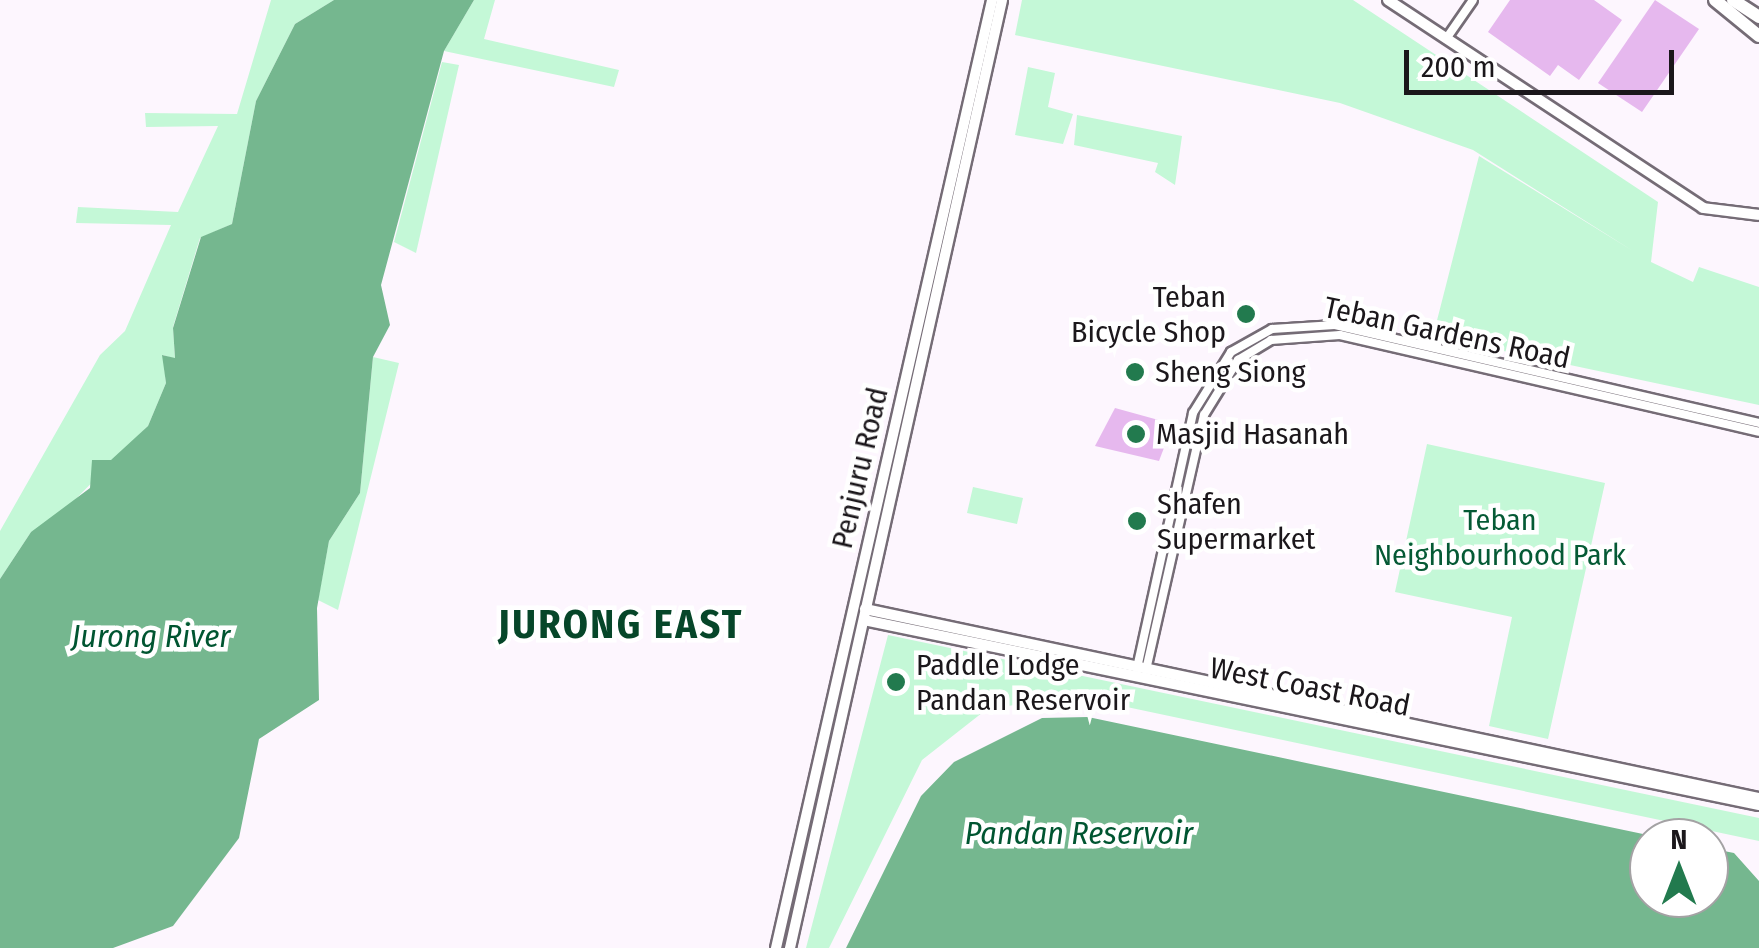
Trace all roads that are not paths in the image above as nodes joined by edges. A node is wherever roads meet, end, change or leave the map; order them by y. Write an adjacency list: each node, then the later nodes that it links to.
1 (992, 0): 10 (main road, Penjuru Road)
2 (1002, 0): 10 (main road, Penjuru Road)
3 (1388, 0): 9 (main road)
4 (1473, 0): 9 (street)
5 (1715, 0): 8 (highway)
6 (1733, 0): 7 (highway)
7 (1759, 17)
8 (1759, 36)
9 (1446, 39): 11 (main road)
10 (960, 159): 15 (main road, Penjuru Road); 16 (main road, Penjuru Road)
11 (1759, 216)
12 (1527, 378): 13 (street, Teban Gardens Road); 14 (street, Teban Gardens Road); 17 (street, Teban Gardens Road)
13 (1759, 423)
14 (1759, 432)
15 (853, 613): 16 (main road, West Coast Road); 19 (main road, Penjuru Road)
16 (867, 616): 17 (main road, West Coast Road); 20 (main road, Penjuru Road)
17 (1141, 673): 18 (main road, West Coast Road)
18 (1759, 801)
19 (776, 948)
20 (790, 948)

